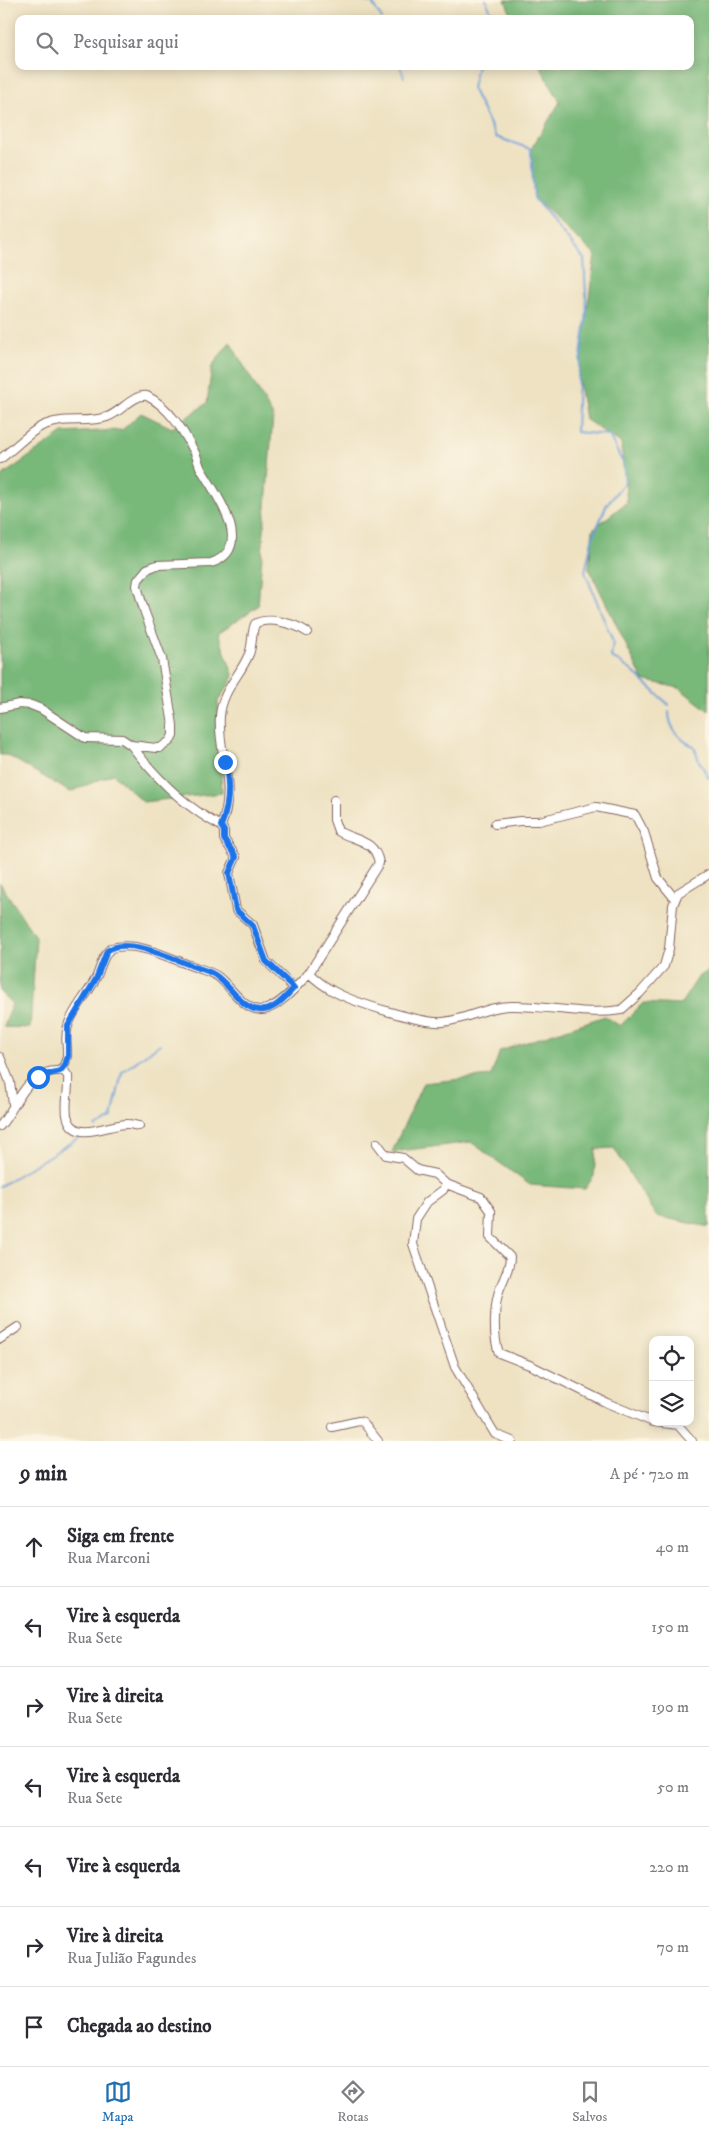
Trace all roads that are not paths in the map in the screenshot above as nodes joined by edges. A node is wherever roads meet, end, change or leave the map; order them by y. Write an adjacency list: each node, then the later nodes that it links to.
1 (0, 460): 4 (street)
2 (307, 632): 7 (street)
3 (0, 708): 4 (street)
4 (131, 745): 7 (street)
5 (334, 800): 10 (street)
6 (495, 824): 9 (street)
7 (221, 826): 11 (street)
8 (709, 874): 9 (street)
9 (675, 899): 10 (street)
10 (309, 973): 11 (street)
11 (294, 988): 13 (street)
12 (0, 1057): 14 (street)
13 (60, 1071): 14 (street); 16 (street)
14 (13, 1106): 15 (street)
15 (0, 1126)
16 (139, 1126)
17 (377, 1143): 18 (street)
18 (446, 1184): 21 (street); 25 (street)
19 (18, 1327): 20 (street)
20 (0, 1339)
21 (649, 1420)
22 (679, 1426): 26 (street)
23 (332, 1427): 24 (street)
24 (378, 1441)
25 (512, 1441)
26 (692, 1441)

